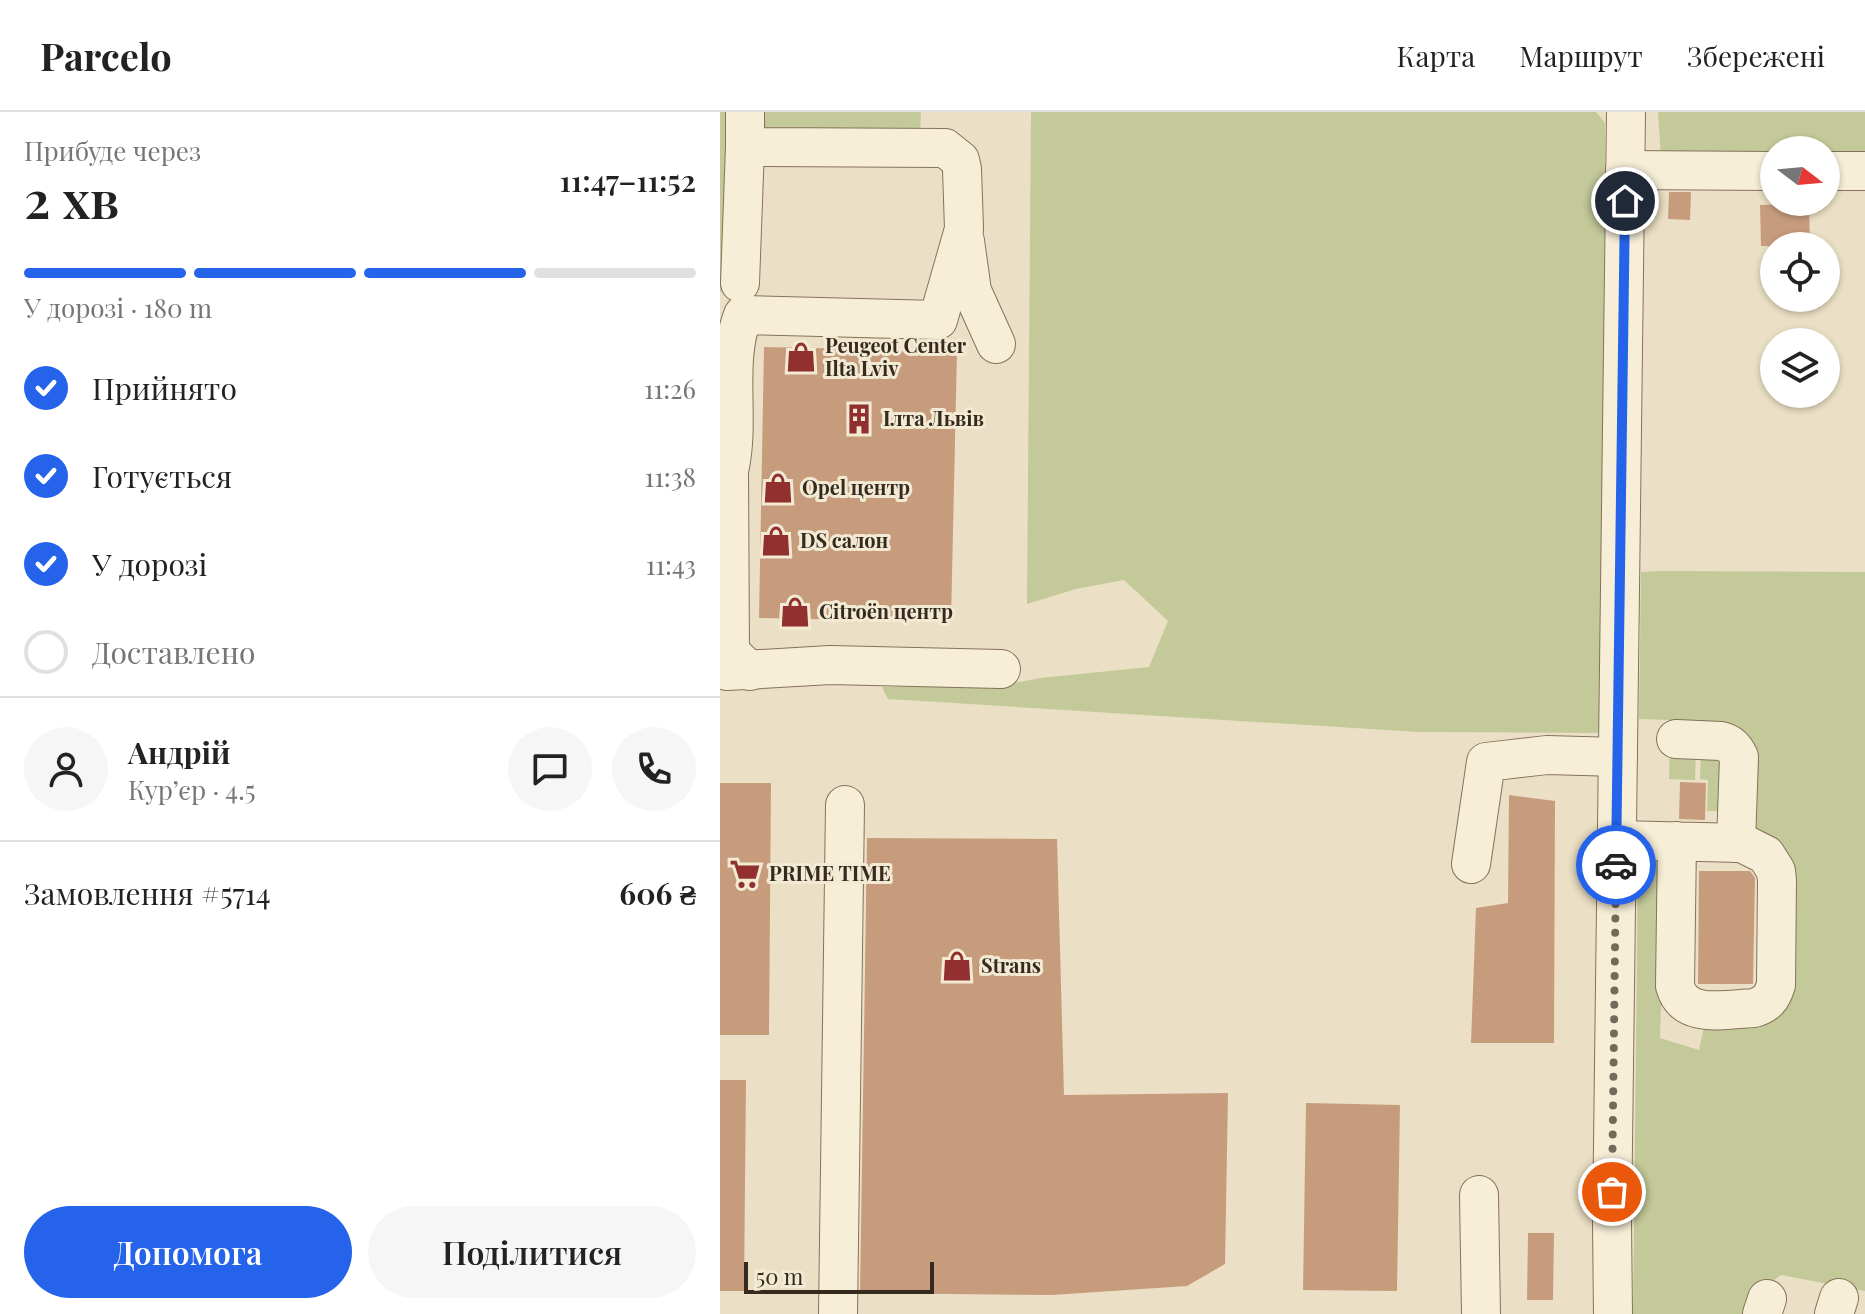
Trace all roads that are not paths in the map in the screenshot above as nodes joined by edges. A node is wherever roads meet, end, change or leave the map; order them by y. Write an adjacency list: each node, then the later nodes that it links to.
1 (1626, 112): 3 (street)
2 (745, 130): 7 (street); 8 (street)
3 (1625, 170): 4 (street); 13 (street)
4 (1760, 171)
5 (1840, 171): 6 (street)
6 (1865, 171)
7 (964, 229): 9 (street); 11 (street)
8 (740, 283)
9 (996, 344)
10 (1001, 669): 11 (street)
11 (735, 671)
12 (1676, 739): 17 (street)
13 (1618, 757): 15 (street); 18 (street)
14 (845, 805): 20 (street)
15 (1617, 840): 16 (street); 22 (street)
16 (1677, 841): 17 (street); 17 (street)
17 (1736, 843)
18 (1471, 864)
19 (1479, 1195): 21 (street)
20 (838, 1314)
21 (1481, 1314)
22 (1613, 1314)

